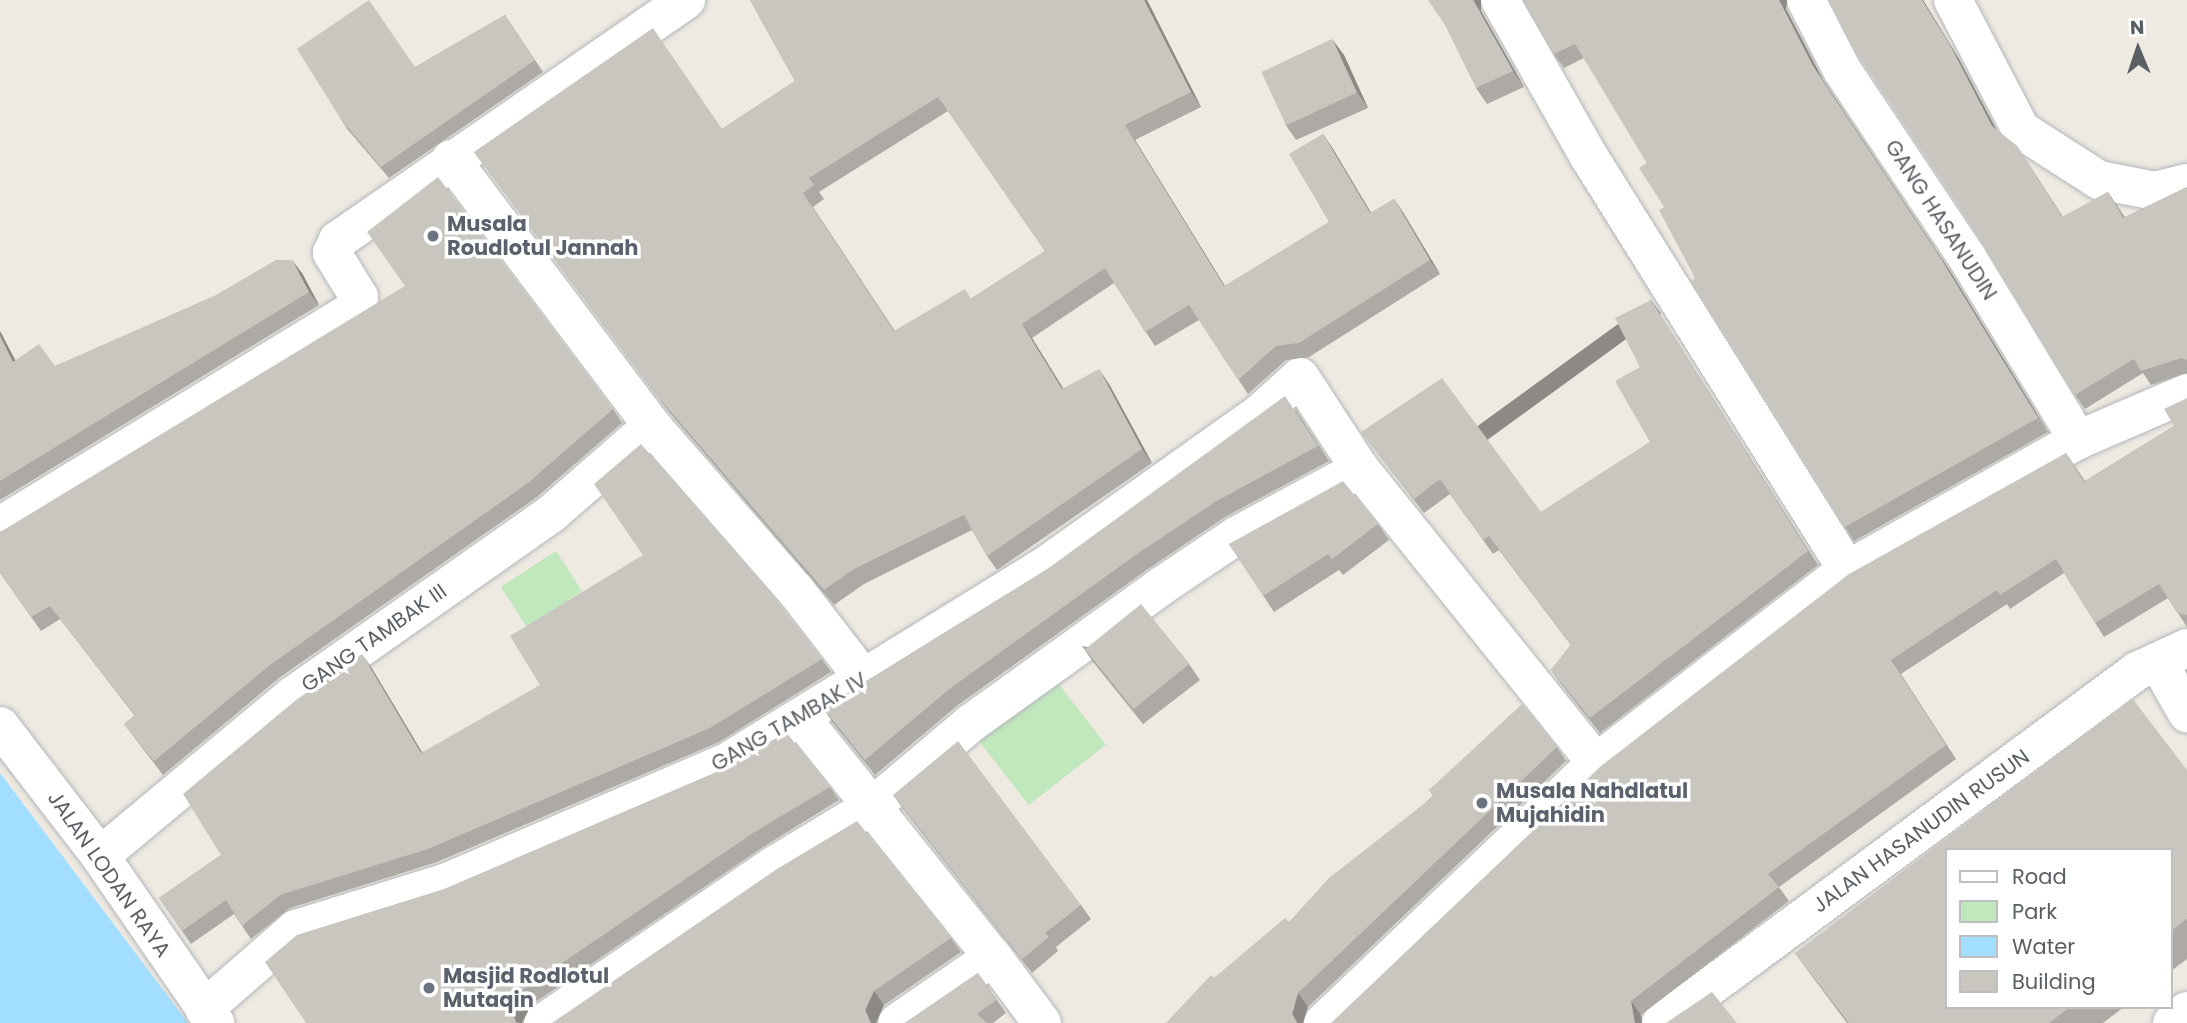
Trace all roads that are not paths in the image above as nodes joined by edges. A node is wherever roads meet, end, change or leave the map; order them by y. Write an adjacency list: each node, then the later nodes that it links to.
1 (686, 0): 5 (street)
2 (1500, 0): 12 (street)
3 (1806, 0): 9 (street, GANG HASANUDIN)
4 (1953, 0): 6 (street)
5 (450, 159): 8 (street); 11 (street)
6 (2187, 183)
7 (2187, 393): 9 (street)
8 (652, 426): 14 (street); 20 (street, GANG TAMBAK III)
9 (2078, 440): 12 (street)
10 (1360, 469): 14 (street, GANG TAMBAK IV); 18 (street); 19 (street)
11 (0, 526)
12 (1847, 570): 18 (street)
13 (2172, 655): 15 (street); 28 (street, JALAN HASANUDIN RUSUN)
14 (864, 679): 16 (street, GANG TAMBAK IV)
15 (2187, 713)
16 (802, 719): 19 (street); 23 (street, GANG TAMBAK IV)
17 (0, 726): 20 (street, JALAN LODAN RAYA)
18 (1596, 763): 27 (street)
19 (874, 805): 21 (street); 24 (street)
20 (100, 856): 23 (street, JALAN LODAN RAYA)
21 (993, 957): 25 (street); 26 (street)
22 (2187, 1011): 29 (street)
23 (209, 1016)
24 (544, 1023)
25 (897, 1023)
26 (1042, 1023)
27 (1323, 1023)
28 (1661, 1023)
29 (2172, 1023)

